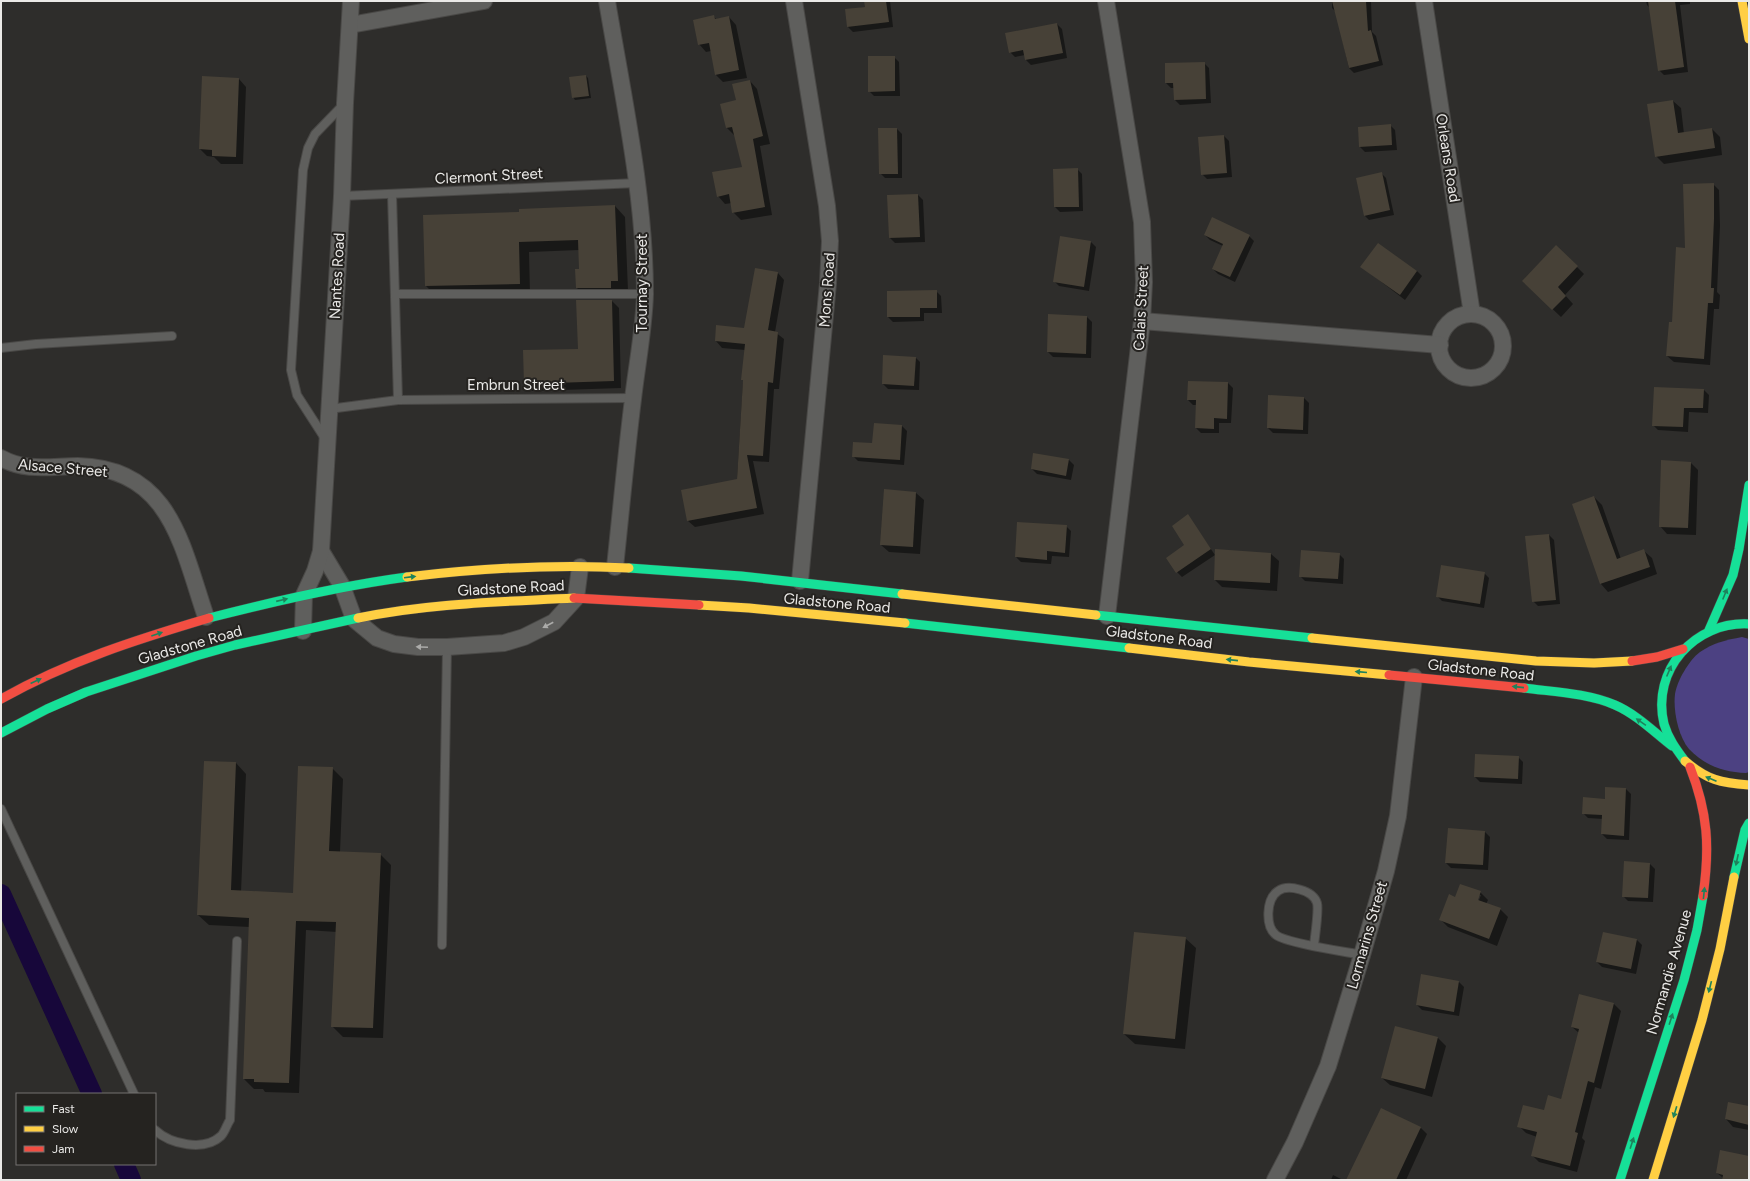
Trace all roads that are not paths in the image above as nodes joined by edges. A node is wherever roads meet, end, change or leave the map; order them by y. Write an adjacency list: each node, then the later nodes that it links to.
1 (351, 1): 8 (street, Nantes Road)
2 (484, 1): 8 (street)
3 (607, 1): 11 (street, Tournay Street)
4 (794, 1): 31 (street, Mons Road)
5 (1106, 1): 17 (street, Calais Street)
6 (1424, 1): 16 (street, Orleans Road)
7 (1742, 1): 9 (street)
8 (350, 25): 10 (street, Nantes Road)
9 (1749, 39)
10 (345, 103): 13 (street, Nantes Road); 24 (lane)
11 (637, 183): 12 (lane, Clermont Street); 15 (street, Tournay Street)
12 (392, 194): 13 (lane, Clermont Street); 14 (lane)
13 (342, 196): 23 (street, Nantes Road)
14 (396, 294): 15 (lane); 22 (lane)
15 (644, 294): 21 (street, Tournay Street)
16 (1472, 314): 19 (street); 19 (street)
17 (1142, 321): 19 (street); 44 (street, Calais Street)
18 (172, 336): 20 (lane)
19 (1440, 345)
20 (1, 348)
21 (633, 398): 22 (lane, Embrun Street); 29 (street, Tournay Street)
22 (398, 400): 23 (lane, Embrun Street)
23 (329, 409): 24 (street, Nantes Road)
24 (328, 443): 27 (street, Nantes Road)
25 (1, 458): 45 (street, Alsace Street)
26 (1749, 485): 52 (street, one-way to 26)
27 (321, 550): 33 (street); 35 (street, Nantes Road)
28 (580, 567): 29 (street, Gladstone Road); 33 (street, Gladstone Road, one-way to 28); 37 (street)
29 (615, 567): 30 (street, Gladstone Road)
30 (773, 578): 31 (street, Gladstone Road); 34 (street)
31 (800, 581): 32 (street, Gladstone Road)
32 (823, 584): 36 (street); 42 (street, Gladstone Road)
33 (342, 586): 35 (street, Gladstone Road); 47 (street)
34 (772, 588)
35 (304, 595): 41 (street, Gladstone Road, one-way to 35); 53 (street, Nantes Road)
36 (824, 596)
37 (576, 598): 40 (street, Gladstone Road); 47 (street, Gladstone Road); 59 (street, one-way to 59)
38 (771, 599): 40 (street)
39 (823, 606): 43 (street)
40 (770, 610): 43 (street, Gladstone Road)
41 (227, 613): 45 (street, Gladstone Road); 48 (street)
42 (1081, 613): 44 (street, Gladstone Road); 56 (street)
43 (822, 615): 56 (street, Gladstone Road)
44 (1107, 616): 46 (street, Gladstone Road)
45 (206, 618): 50 (street, Gladstone Road)
46 (1131, 618): 51 (street); 62 (street, Gladstone Road)
47 (354, 619): 53 (street, Gladstone Road); 59 (street, one-way to 47)
48 (233, 623)
49 (1749, 624): 52 (street)
50 (184, 625): 55 (street); 65 (street, Gladstone Road, one-way to 50)
51 (1134, 628)
52 (1709, 630): 60 (street)
53 (303, 631): 57 (street, Gladstone Road)
54 (236, 634): 57 (street)
55 (186, 637)
56 (1079, 642): 63 (street, Gladstone Road, one-way to 56)
57 (236, 645): 61 (street, Gladstone Road)
58 (190, 646): 61 (street)
59 (447, 647): 73 (lane)
60 (1683, 649): 62 (street, Gladstone Road); 67 (street, one-way to 60)
61 (196, 656): 66 (street, Gladstone Road)
62 (1439, 660): 64 (street)
63 (1414, 677): 64 (street, Gladstone Road); 75 (street, Lormarins Street)
64 (1435, 679): 67 (street, Gladstone Road, one-way to 64)
65 (1, 699)
66 (1, 733)
67 (1672, 746): 68 (street)
68 (1690, 767): 69 (street, one-way to 68); 79 (street, Normandie Avenue, one-way to 68)
69 (1749, 785)
70 (1, 809): 76 (lane)
71 (1749, 823): 80 (street, one-way to 80)
72 (238, 941): 77 (lane)
73 (442, 945)
74 (1314, 945): 74 (lane); 75 (lane)
75 (1362, 955): 78 (street, Lormarins Street)
76 (134, 1093)
77 (156, 1131)
78 (1275, 1180)
79 (1620, 1180)
80 (1653, 1180)

